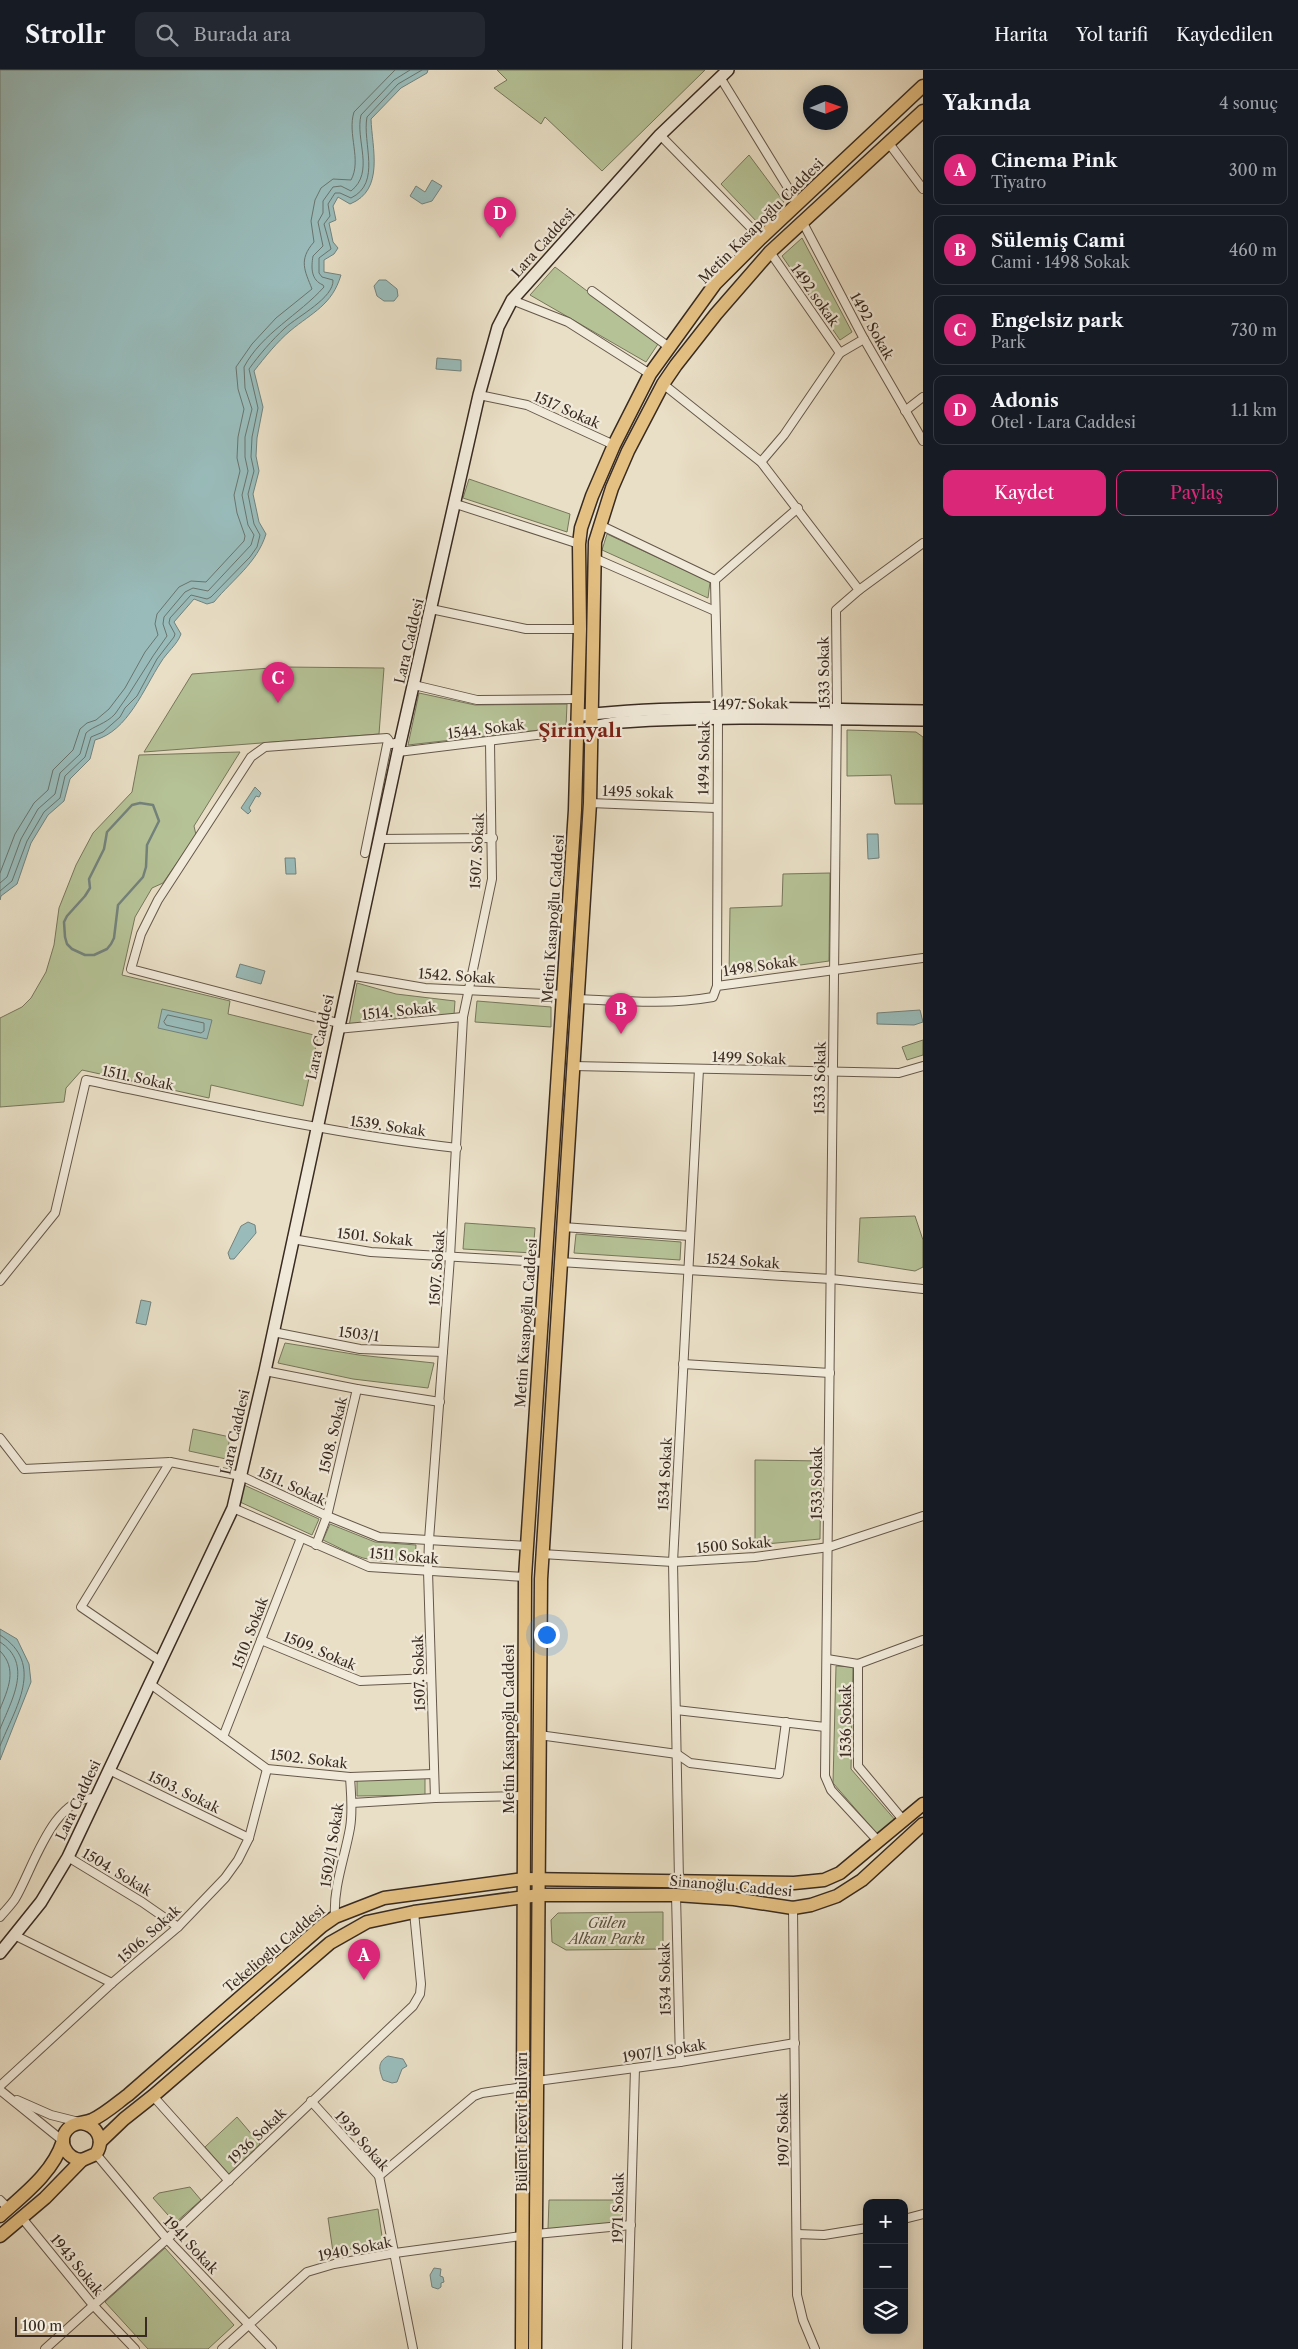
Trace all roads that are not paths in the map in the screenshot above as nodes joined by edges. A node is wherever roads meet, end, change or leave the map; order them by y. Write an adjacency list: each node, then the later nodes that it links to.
1 (724, 73): 4 (street, Lara Caddesi); 7 (street)
2 (923, 86): 7 (main road, Metin Kasapoğlu Caddesi)
3 (923, 111): 5 (main road, Metin Kasapoğlu Caddesi)
4 (660, 135): 9 (street); 12 (street, Lara Caddesi)
5 (888, 142): 6 (street); 8 (main road, Metin Kasapoğlu Caddesi)
6 (923, 189)
7 (798, 204): 9 (main road, Metin Kasapoğlu Caddesi)
8 (802, 221): 10 (main road, Metin Kasapoğlu Caddesi); 13 (street, 1492 Sokak)
9 (761, 238): 14 (main road, Metin Kasapoğlu Caddesi)
10 (770, 252): 15 (street, 1492 sokak); 17 (main road, Metin Kasapoğlu Caddesi)
11 (592, 291): 14 (street)
12 (512, 300): 16 (street); 18 (street, Lara Caddesi)
13 (864, 339): 15 (street); 20 (street, 1492 Sokak)
14 (668, 347): 16 (main road, Metin Kasapoğlu Caddesi)
15 (840, 353): 23 (street)
16 (650, 374): 22 (main road, Metin Kasapoğlu Caddesi)
17 (663, 384): 23 (street); 26 (main road, Metin Kasapoğlu Caddesi)
18 (479, 395): 22 (street, 1517 Sokak); 24 (street, Lara Caddesi)
19 (923, 397): 20 (street)
20 (906, 411): 21 (street, 1492 Sokak)
21 (923, 441)
22 (614, 445): 28 (main road, Metin Kasapoğlu Caddesi)
23 (761, 462): 25 (street)
24 (456, 504): 28 (street); 32 (street, Lara Caddesi)
25 (798, 508): 30 (street); 31 (street)
26 (600, 525): 29 (main road, Metin Kasapoğlu Caddesi); 30 (street)
27 (923, 543): 31 (street, 1533 Sokak)
28 (579, 544): 34 (main road, Metin Kasapoğlu Caddesi)
29 (594, 558): 33 (street); 40 (main road, Metin Kasapoğlu Caddesi)
30 (715, 580): 33 (street, 1494 Sokak)
31 (859, 590): 38 (street, 1533 Sokak)
32 (431, 609): 34 (street); 35 (street, Lara Caddesi)
33 (715, 611): 39 (street, 1494 Sokak)
34 (580, 629): 36 (main road, Metin Kasapoğlu Caddesi)
35 (414, 685): 36 (street); 45 (street, Lara Caddesi)
36 (578, 698): 40 (main road, Metin Kasapoğlu Caddesi)
37 (923, 711): 38 (street, 1497. Sokak)
38 (837, 713): 39 (street, 1497. Sokak); 41 (street, 1497. Sokak); 52 (street, 1533 Sokak)
39 (717, 714): 40 (street, 1497. Sokak); 42 (street, 1497. Sokak); 47 (street, 1494 Sokak)
40 (584, 715): 42 (main road, Metin Kasapoğlu Caddesi)
41 (923, 720)
42 (584, 729): 44 (street, 1544. Sokak); 46 (main road, Metin Kasapoğlu Caddesi); 56 (main road, Metin Kasapoğlu Caddesi)
43 (388, 740): 45 (street, 1544. Sokak); 50 (street); 59 (street, 1544. Sokak)
44 (490, 742): 45 (street, 1544. Sokak); 48 (street, 1507. Sokak)
45 (399, 747): 49 (street, Lara Caddesi)
46 (590, 803): 47 (street, 1495 sokak); 57 (main road, Metin Kasapoğlu Caddesi)
47 (716, 808): 54 (street, 1494 Sokak)
48 (493, 838): 49 (street); 55 (street, 1507. Sokak)
49 (380, 840): 53 (street, Lara Caddesi)
50 (365, 853)
51 (923, 958): 52 (street, 1498 Sokak)
52 (834, 968): 54 (street, 1498 Sokak); 63 (street, 1533 Sokak)
53 (349, 974): 55 (street, 1542. Sokak); 59 (street, Lara Caddesi)
54 (717, 986): 57 (street, 1498 Sokak)
55 (467, 990): 56 (street, 1542. Sokak); 58 (street, 1507. Sokak)
56 (564, 995): 70 (main road, Metin Kasapoğlu Caddesi)
57 (579, 999): 60 (main road, Metin Kasapoğlu Caddesi)
58 (463, 1017): 59 (street, 1514. Sokak); 65 (street, 1507. Sokak)
59 (338, 1026): 64 (street, Lara Caddesi)
60 (573, 1066): 62 (street, 1499 Sokak); 66 (main road, Metin Kasapoğlu Caddesi)
61 (923, 1066): 63 (street, 1499 Sokak)
62 (699, 1069): 63 (street, 1499 Sokak); 67 (street, 1534 Sokak)
63 (833, 1073): 73 (street, 1533 Sokak)
64 (316, 1128): 65 (street, 1539. Sokak); 68 (street, Lara Caddesi); 74 (street, 1511. Sokak)
65 (457, 1148): 69 (street, 1507. Sokak)
66 (563, 1227): 67 (street); 71 (main road, Metin Kasapoğlu Caddesi)
67 (690, 1236): 72 (street, 1534 Sokak)
68 (292, 1239): 69 (street, 1501. Sokak); 76 (street, Lara Caddesi)
69 (450, 1257): 70 (street, 1501. Sokak); 77 (street, 1507. Sokak)
70 (544, 1262): 92 (main road, Metin Kasapoğlu Caddesi)
71 (560, 1262): 72 (street, 1524 Sokak); 94 (main road, Metin Kasapoğlu Caddesi)
72 (688, 1269): 73 (street, 1524 Sokak); 78 (street, 1534 Sokak)
73 (831, 1280): 75 (street, 1524 Sokak); 80 (street, 1533 Sokak)
74 (0, 1281)
75 (923, 1288)
76 (273, 1332): 77 (street, 1503/1); 79 (street, Lara Caddesi)
77 (443, 1352): 82 (street, 1507. Sokak)
78 (683, 1364): 80 (street); 95 (street, 1534 Sokak)
79 (265, 1371): 81 (street); 85 (street, Lara Caddesi)
80 (830, 1374): 93 (street, 1533 Sokak)
81 (357, 1389): 82 (street); 87 (street, 1508. Sokak)
82 (440, 1402): 90 (street, 1507. Sokak)
83 (0, 1438): 84 (street, 1511. Sokak)
84 (170, 1462): 85 (street, 1511. Sokak); 101 (street)
85 (241, 1476): 86 (street, Lara Caddesi); 87 (street, 1511. Sokak)
86 (233, 1508): 89 (street, 1511 Sokak); 101 (street, Lara Caddesi)
87 (327, 1516): 90 (street, 1511. Sokak); 91 (street, 1508. Sokak)
88 (923, 1516): 93 (street, 1500 Sokak)
89 (301, 1538): 91 (street, 1511 Sokak); 98 (street, 1510. Sokak)
90 (430, 1540): 92 (street, 1511. Sokak); 96 (street, 1507. Sokak)
91 (316, 1544): 96 (street, 1511 Sokak)
92 (527, 1546): 97 (main road, Metin Kasapoğlu Caddesi)
93 (829, 1547): 95 (street, 1500 Sokak); 100 (street, 1533 Sokak)
94 (542, 1554): 95 (street, 1500 Sokak); 108 (main road, Metin Kasapoğlu Caddesi)
95 (673, 1562): 105 (street, 1534 Sokak)
96 (428, 1571): 97 (street, 1511 Sokak); 103 (street, 1507. Sokak)
97 (525, 1577): 115 (main road, Metin Kasapoğlu Caddesi)
98 (261, 1640): 103 (street, 1509. Sokak); 109 (street, 1510. Sokak)
99 (923, 1640): 102 (street)
100 (827, 1659): 102 (street); 107 (street, 1533 Sokak)
101 (160, 1661): 104 (street, Lara Caddesi)
102 (858, 1664): 120 (street, 1536 Sokak)
103 (431, 1678): 113 (street, 1507. Sokak)
104 (149, 1683): 109 (street, 1502. Sokak); 112 (street, Lara Caddesi)
105 (676, 1710): 106 (street); 110 (street, 1534 Sokak)
106 (786, 1722): 107 (street); 110 (street)
107 (825, 1727): 123 (street, 1533 Sokak)
108 (539, 1735): 110 (street); 125 (main road, Metin Kasapoğlu Caddesi)
109 (223, 1737): 111 (street, 1502. Sokak)
110 (677, 1754): 127 (street, 1534 Sokak)
111 (267, 1769): 114 (street, 1502. Sokak); 122 (street, 1506. Sokak)
112 (109, 1770): 116 (street, Lara Caddesi); 122 (street, 1503. Sokak)
113 (434, 1774): 114 (street, 1502. Sokak); 117 (street, 1507. Sokak)
114 (350, 1777): 118 (street, 1502/1 Sokak)
115 (524, 1796): 117 (street); 126 (main road, Metin Kasapoğlu Caddesi)
116 (96, 1798): 124 (street, Lara Caddesi); 133 (street)
117 (435, 1798): 118 (street)
118 (352, 1803): 134 (street, 1502/1 Sokak)
119 (923, 1804): 120 (main road, Si̇nanoğlu Caddesi)
120 (904, 1821): 123 (main road, Si̇nanoğlu Caddesi)
121 (923, 1824): 131 (main road, Si̇nanoğlu Caddesi)
122 (249, 1838): 135 (street, 1506. Sokak)
123 (879, 1842): 127 (main road, Si̇nanoğlu Caddesi)
124 (68, 1857): 135 (street, 1504. Sokak); 136 (street, Lara Caddesi)
125 (539, 1877): 126 (main road, Si̇nanoğlu Caddesi); 127 (main road, Si̇nanoğlu Caddesi); 128 (main road, Bülent Ecevit Bulvarı)
126 (524, 1879): 130 (main road, Metin Kasapoğlu Caddesi); 134 (main road, Tekelioglu Caddesi)
127 (679, 1881)
128 (538, 1895): 129 (main road, Si̇nanoğlu Caddesi); 130 (main road, Si̇nanoğlu Caddesi); 142 (main road, Bülent Ecevit Bulvarı)
129 (676, 1895): 131 (main road, Si̇nanoğlu Caddesi); 140 (street, 1534 Sokak)
130 (524, 1896): 132 (main road); 144 (main road, Bülent Ecevit Bulvarı)
131 (792, 1908): 139 (street, 1907 Sokak)
132 (414, 1912): 146 (main road); 148 (street, 1936 Sokak)
133 (0, 1917)
134 (335, 1917): 149 (main road, Tekelioglu Caddesi)
135 (178, 1927): 138 (street, 1506. Sokak)
136 (16, 1936): 137 (street, Lara Caddesi); 138 (street)
137 (0, 1953)
138 (112, 1983): 143 (street, 1506. Sokak)
139 (795, 2043): 140 (street, 1907/1 Sokak); 162 (street, 1907 Sokak)
140 (680, 2062): 141 (street, 1907/1 Sokak)
141 (635, 2068): 142 (street, 1907/1 Sokak); 159 (street, 1971 Sokak)
142 (537, 2081): 161 (main road, Bülent Ecevit Bulvarı)
143 (0, 2086)
144 (523, 2087): 153 (street); 164 (main road, Bülent Ecevit Bulvarı)
145 (0, 2090): 147 (street)
146 (153, 2096): 151 (main road); 154 (street)
147 (15, 2100): 149 (street); 150 (street)
148 (311, 2101): 153 (street, 1939 Sokak); 154 (street, 1936 Sokak)
149 (81, 2123): 150 (main road); 151 (main road)
150 (63, 2142): 152 (main road); 155 (main road)
151 (98, 2148): 152 (main road); 165 (street, 1941 Sokak)
152 (82, 2160): 157 (main road)
153 (379, 2176): 166 (street, 1939 Sokak)
154 (229, 2180): 165 (street, 1936 Sokak)
155 (3, 2208)
156 (923, 2214): 158 (street)
157 (22, 2218): 163 (main road); 167 (street, 1943 Sokak)
158 (908, 2218)
159 (630, 2225): 161 (street); 176 (street, 1971 Sokak)
160 (863, 2229): 162 (street)
161 (536, 2234): 175 (main road, Bülent Ecevit Bulvarı)
162 (796, 2234): 177 (street, 1907 Sokak)
163 (0, 2236)
164 (522, 2236): 166 (street, 1940 Sokak); 174 (main road, Bülent Ecevit Bulvarı)
165 (167, 2239): 167 (street, 1936 Sokak); 168 (street, 1941 Sokak)
166 (395, 2253): 168 (street, 1940 Sokak); 173 (street, 1939 Sokak)
167 (93, 2305): 169 (street, 1936 Sokak); 170 (street, 1943 Sokak)
168 (248, 2324): 171 (street, 1940 Sokak); 172 (street, 1941 Sokak)
169 (45, 2349)
170 (135, 2349)
171 (222, 2349)
172 (272, 2349)
173 (413, 2349)
174 (522, 2349)
175 (535, 2349)
176 (626, 2349)
177 (815, 2349)

